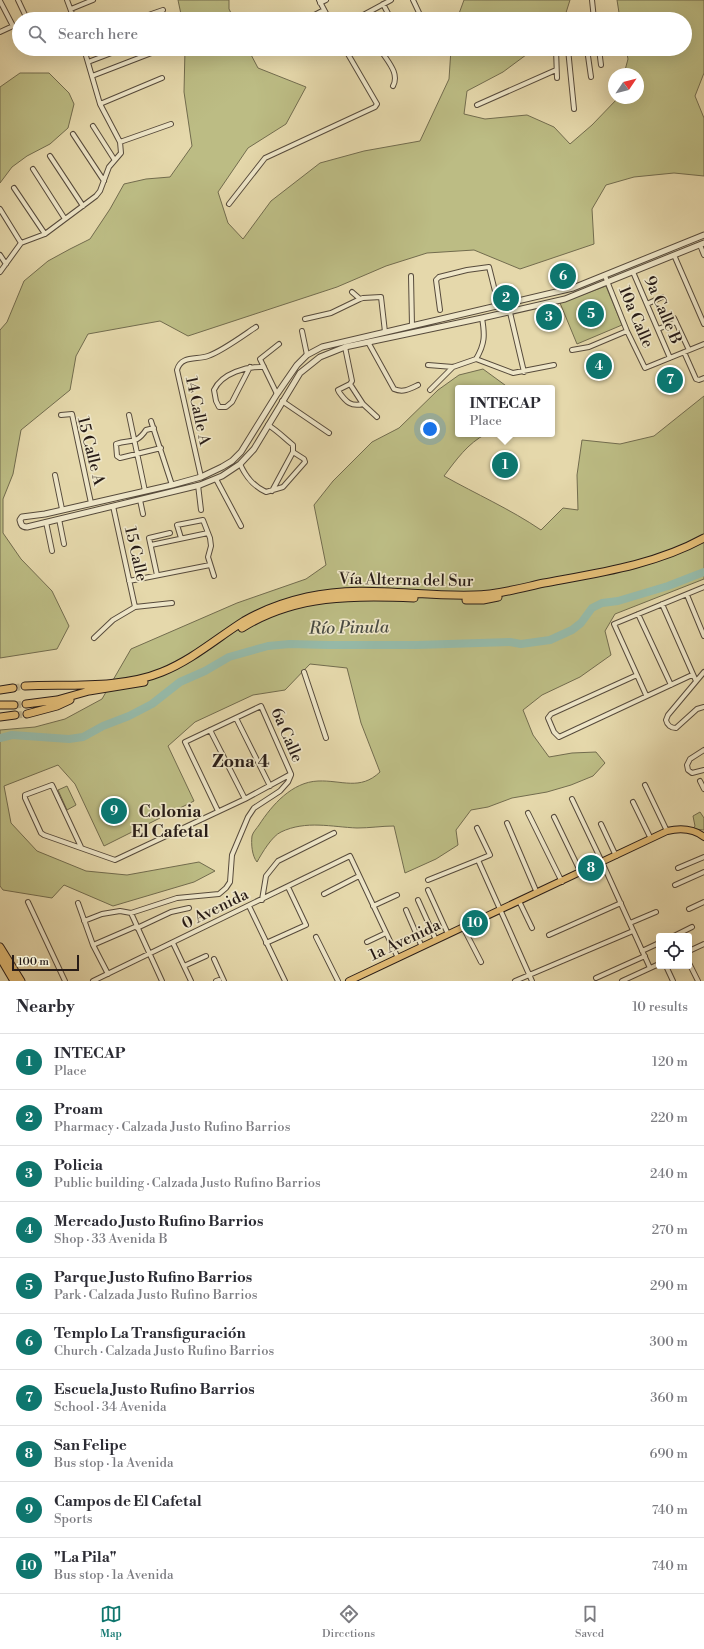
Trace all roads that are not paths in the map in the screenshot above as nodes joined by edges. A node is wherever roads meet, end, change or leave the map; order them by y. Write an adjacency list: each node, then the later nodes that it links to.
1 (18, 0): 14 (street)
2 (67, 0): 11 (street)
3 (93, 0): 11 (street)
4 (326, 0): 9 (street)
5 (391, 0): 10 (street)
6 (413, 0): 20 (street)
7 (592, 0): 21 (street)
8 (1, 1): 22 (street)
9 (320, 2): 13 (street)
10 (383, 4): 18 (street); 19 (street)
11 (71, 8): 15 (street)
12 (163, 10): 16 (street)
13 (324, 10): 17 (street)
14 (24, 12)
15 (72, 12)
16 (157, 12)
17 (320, 12)
18 (371, 12)
19 (387, 12)
20 (419, 12)
21 (593, 12)
22 (12, 24)
23 (12, 26): 24 (street)
24 (0, 32)
25 (86, 56): 34 (street)
26 (104, 56): 34 (street)
27 (144, 56): 37 (street)
28 (349, 56): 54 (street)
29 (384, 56): 41 (street)
30 (556, 56): 36 (street)
31 (569, 56): 44 (street)
32 (588, 56): 38 (street)
33 (600, 56): 35 (street)
34 (88, 62): 37 (street)
35 (601, 65)
36 (556, 70): 40 (street); 43 (street)
37 (92, 76): 42 (street)
38 (591, 77)
39 (162, 78): 42 (street)
40 (557, 78)
41 (392, 86)
42 (100, 104): 48 (street)
43 (477, 105)
44 (574, 109)
45 (171, 124): 48 (street)
46 (93, 126): 50 (street)
47 (73, 134): 52 (street)
48 (120, 142): 50 (street)
49 (50, 156): 55 (street)
50 (114, 159): 52 (street)
51 (33, 170): 57 (street)
52 (104, 181): 55 (street)
53 (14, 188): 58 (street)
54 (229, 204)
55 (83, 206): 57 (street)
56 (0, 209): 60 (street)
57 (65, 219): 58 (street)
58 (45, 234): 60 (street)
59 (704, 235): 69 (street)
60 (22, 243): 65 (street)
61 (702, 244): 63 (street); 64 (street)
62 (0, 255): 65 (street)
63 (674, 255): 67 (street); 81 (street)
64 (704, 255)
65 (6, 264): 66 (street)
66 (0, 272)
67 (633, 272): 70 (street); 75 (street, 9a Calle B)
68 (411, 276): 82 (street)
69 (605, 276): 70 (street, 10a Calle); 74 (street)
70 (608, 282): 78 (street); 86 (street, 10a Calle)
71 (352, 292): 73 (street)
72 (662, 297): 75 (street)
73 (360, 299): 80 (street); 87 (street)
74 (508, 304): 76 (street); 78 (street)
75 (647, 304): 84 (street, 9a Calle B)
76 (498, 307): 77 (street); 82 (street)
77 (440, 310)
78 (510, 312): 79 (street); 105 (street)
79 (482, 318): 89 (street); 99 (street)
80 (305, 319)
81 (704, 324)
82 (412, 326): 87 (street)
83 (256, 327): 128 (street, 14 Calle A)
84 (658, 329): 95 (street); 98 (street, 9a Calle B)
85 (302, 331): 97 (street)
86 (627, 331): 94 (street); 98 (street, 10a Calle)
87 (385, 332): 88 (street)
88 (353, 339): 92 (street); 97 (street)
89 (368, 342): 92 (street); 108 (street)
90 (279, 344): 103 (street)
91 (704, 344): 95 (street)
92 (354, 345): 93 (street)
93 (346, 347): 107 (street); 111 (street)
94 (572, 350)
95 (689, 350): 96 (street)
96 (684, 352): 98 (street); 106 (street)
97 (307, 355): 110 (street)
98 (670, 358)
99 (476, 359): 104 (street); 105 (street)
100 (428, 365): 104 (street)
101 (554, 365): 105 (street)
102 (250, 367): 102 (street); 103 (street)
103 (264, 367): 110 (street)
104 (453, 367): 109 (street)
105 (524, 372)
106 (704, 378)
107 (350, 384): 112 (street); 112 (street)
108 (418, 385)
109 (430, 390)
110 (277, 394): 120 (street)
111 (282, 401): 117 (street); 119 (street)
112 (364, 404): 115 (street)
113 (61, 415): 137 (street, 15 Calle A)
114 (129, 415): 122 (street)
115 (377, 417)
116 (151, 421): 118 (street)
117 (268, 425): 121 (street); 124 (street)
118 (154, 428): 122 (street); 123 (street)
119 (329, 433)
120 (251, 435): 121 (street); 128 (street)
121 (258, 440): 126 (street)
122 (135, 441): 125 (street); 125 (street)
123 (161, 448): 125 (street); 130 (street)
124 (293, 452): 134 (street); 134 (street)
125 (138, 454): 133 (street)
126 (240, 464): 129 (street); 134 (street)
127 (55, 474): 140 (street)
128 (201, 477): 130 (street)
129 (216, 479): 131 (street); 146 (street)
130 (172, 485): 132 (street)
131 (198, 485): 135 (street); 141 (street)
132 (158, 488): 133 (street); 135 (street)
133 (145, 491): 137 (street)
134 (271, 491)
135 (160, 495): 136 (street)
136 (140, 500): 138 (street); 142 (street)
137 (91, 503): 139 (street)
138 (113, 506): 143 (street); 158 (street, 15 Calle)
139 (72, 507): 140 (street); 143 (street)
140 (62, 510): 145 (street)
141 (201, 510)
142 (143, 514)
143 (74, 516): 144 (street)
144 (60, 519): 145 (street); 152 (street)
145 (46, 522): 154 (street)
146 (241, 526)
147 (170, 533): 153 (street)
148 (208, 533): 149 (street); 149 (street); 155 (street)
149 (181, 538): 153 (street)
150 (704, 538): 160 (highway, Vía Alterna del Sur)
151 (704, 542): 160 (highway, Vía Alterna del Sur)
152 (64, 544)
153 (151, 545): 156 (street)
154 (52, 551)
155 (210, 565): 156 (street); 157 (street)
156 (157, 575): 158 (street)
157 (214, 576)
158 (129, 580): 165 (street, 15 Calle)
159 (704, 587): 162 (street)
160 (365, 593): 161 (highway, Vía Alterna del Sur)
161 (354, 594): 175 (highway, Vía Alterna del Sur); 176 (highway, Vía Alterna del Sur)
162 (687, 595): 164 (street); 167 (street)
163 (172, 603): 165 (street)
164 (662, 604): 166 (street); 172 (street)
165 (135, 608): 168 (street)
166 (638, 614): 171 (street); 174 (street)
167 (704, 636)
168 (94, 638)
169 (304, 672): 187 (street)
170 (704, 672): 173 (street)
171 (637, 675): 177 (street); 177 (street)
172 (692, 675): 173 (street); 174 (street)
173 (696, 681): 181 (street)
174 (670, 685): 177 (street)
175 (25, 686)
176 (89, 691): 178 (highway, Vía Alterna del Sur); 182 (highway)
177 (646, 695)
178 (26, 704)
179 (14, 705): 180 (highway)
180 (0, 706)
181 (704, 706)
182 (27, 714)
183 (15, 715): 184 (highway)
184 (0, 717)
185 (236, 718): 186 (street); 190 (street, 6a Calle); 193 (street)
186 (210, 730): 195 (street); 198 (street)
187 (326, 738)
188 (704, 750): 189 (street)
189 (704, 770)
190 (291, 774): 193 (street); 239 (street)
191 (700, 781): 194 (street)
192 (645, 785): 204 (street)
193 (270, 786): 195 (street)
194 (704, 789)
195 (245, 798): 198 (street)
196 (572, 799): 212 (street)
197 (633, 802): 207 (street)
198 (218, 811): 208 (street)
199 (528, 813): 218 (street)
200 (554, 817): 215 (street)
201 (507, 823): 222 (street)
202 (601, 824): 209 (street)
203 (477, 828): 211 (street)
204 (667, 832): 206 (main road, 1a Avenida); 207 (main road, 1a Avenida)
205 (334, 833): 225 (street)
206 (704, 837)
207 (651, 839): 209 (main road, 1a Avenida)
208 (81, 847): 208 (street)
209 (616, 856): 212 (main road, 1a Avenida)
210 (704, 857): 213 (street)
211 (478, 860): 217 (street); 237 (street)
212 (602, 862): 215 (main road, 1a Avenida); 229 (street)
213 (678, 868)
214 (704, 872): 219 (street)
215 (581, 873): 218 (main road, 1a Avenida)
216 (359, 876): 220 (street, 0 Avenida); 223 (street); 233 (street)
217 (428, 880)
218 (562, 882): 222 (main road, 1a Avenida)
219 (675, 885)
220 (288, 886): 225 (street, 0 Avenida); 255 (street)
221 (428, 890): 249 (street)
222 (537, 893): 227 (main road, 1a Avenida)
223 (324, 894)
224 (397, 895): 233 (street)
225 (262, 900): 232 (street, 0 Avenida)
226 (418, 900): 252 (street)
227 (520, 901): 237 (main road, 1a Avenida); 245 (street)
228 (28, 902): 281 (street)
229 (621, 902): 241 (street); 250 (street)
230 (704, 902): 235 (street)
231 (78, 903): 240 (street)
232 (250, 906): 254 (street, 0 Avenida); 255 (street)
233 (374, 906): 248 (street)
234 (189, 908): 242 (street)
235 (689, 909)
236 (406, 910): 260 (street)
237 (500, 910): 243 (main road, 1a Avenida); 276 (street)
238 (656, 912): 241 (street)
239 (131, 913): 240 (street); 242 (street)
240 (84, 921): 258 (street)
241 (630, 923): 246 (street)
242 (137, 927): 258 (street); 263 (street)
243 (463, 927): 249 (main road, 1a Avenida); 269 (street)
244 (692, 927): 247 (street)
245 (532, 928)
246 (633, 931): 262 (street); 276 (street)
247 (680, 933)
248 (386, 934): 253 (street); 267 (street)
249 (448, 934): 252 (main road, 1a Avenida)
250 (549, 936)
251 (316, 937): 287 (street)
252 (436, 940): 260 (main road, 1a Avenida)
253 (367, 942)
254 (173, 943): 263 (street, 0 Avenida); 271 (street)
255 (266, 943): 286 (street)
256 (656, 944): 262 (street)
257 (704, 944): 261 (street)
258 (93, 945): 275 (street)
259 (0, 947): 280 (highway)
260 (422, 947): 267 (main road, 1a Avenida)
261 (692, 950)
262 (642, 951): 265 (street)
263 (150, 954): 275 (street, 0 Avenida); 283 (street)
264 (206, 956): 271 (street)
265 (645, 956): 272 (street); 277 (street)
266 (0, 957): 279 (highway)
267 (398, 958): 278 (main road, 1a Avenida)
268 (214, 959): 285 (street)
269 (480, 962)
270 (656, 965): 272 (street)
271 (184, 966): 284 (street)
272 (650, 968): 291 (street)
273 (667, 969): 292 (street)
274 (692, 969): 293 (street)
275 (108, 974): 282 (street, 0 Avenida)
276 (529, 974): 289 (street); 290 (street)
277 (596, 978)
278 (357, 979): 288 (main road, 1a Avenida)
279 (14, 981)
280 (21, 981)
281 (65, 981)
282 (93, 981)
283 (162, 981)
284 (191, 981)
285 (220, 981)
286 (285, 981)
287 (338, 981)
288 (349, 981)
289 (515, 981)
290 (532, 981)
291 (622, 981)
292 (673, 981)
293 (698, 981)

